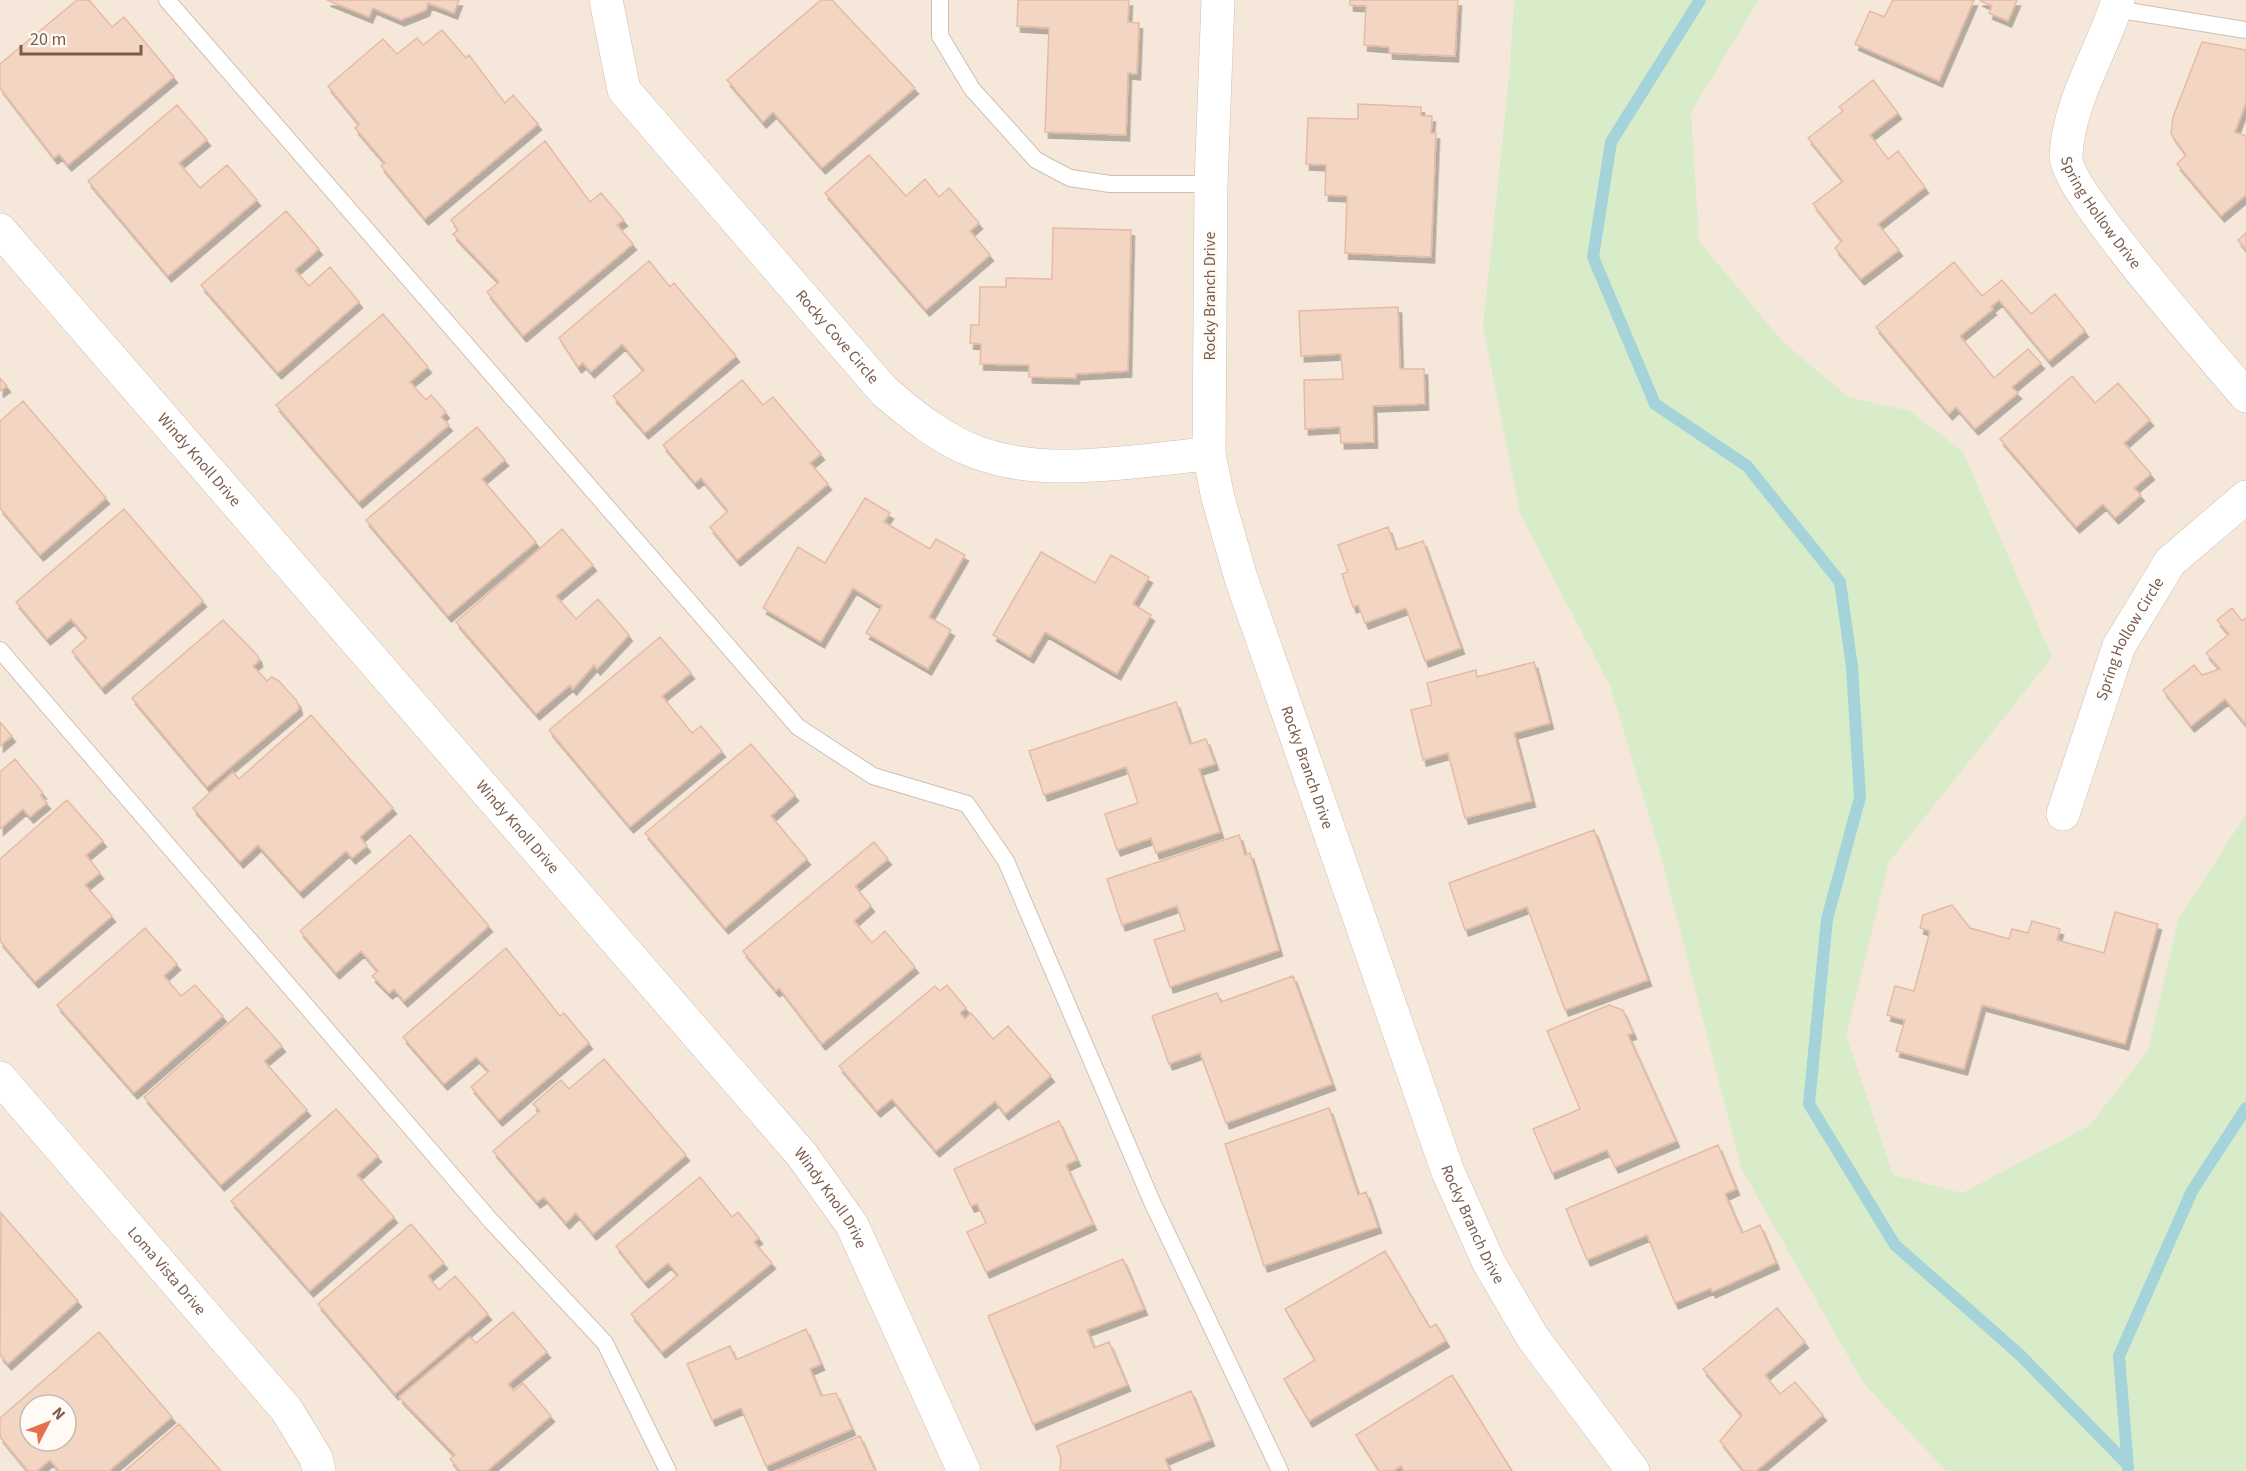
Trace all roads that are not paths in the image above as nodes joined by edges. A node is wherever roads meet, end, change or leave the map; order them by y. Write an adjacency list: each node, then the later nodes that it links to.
1 (167, 0): 18 (lane)
2 (606, 0): 10 (street, Rocky Cove Circle)
3 (940, 0): 7 (lane)
4 (1218, 0): 7 (street, Rocky Branch Drive)
5 (2117, 4): 6 (lane); 9 (street, Spring Hollow Drive)
6 (2246, 30)
7 (1211, 184): 10 (street, Rocky Branch Drive)
8 (0, 230): 17 (street, Windy Knoll Drive)
9 (2246, 396)
10 (1209, 454): 19 (street, Rocky Branch Drive)
11 (2246, 497): 13 (street, Spring Hollow Circle)
12 (0, 650): 16 (lane)
13 (2063, 814)
14 (0, 1078): 15 (street, Loma Vista Drive)
15 (319, 1471)
16 (668, 1471)
17 (964, 1471)
18 (1280, 1471)
19 (1633, 1471)

